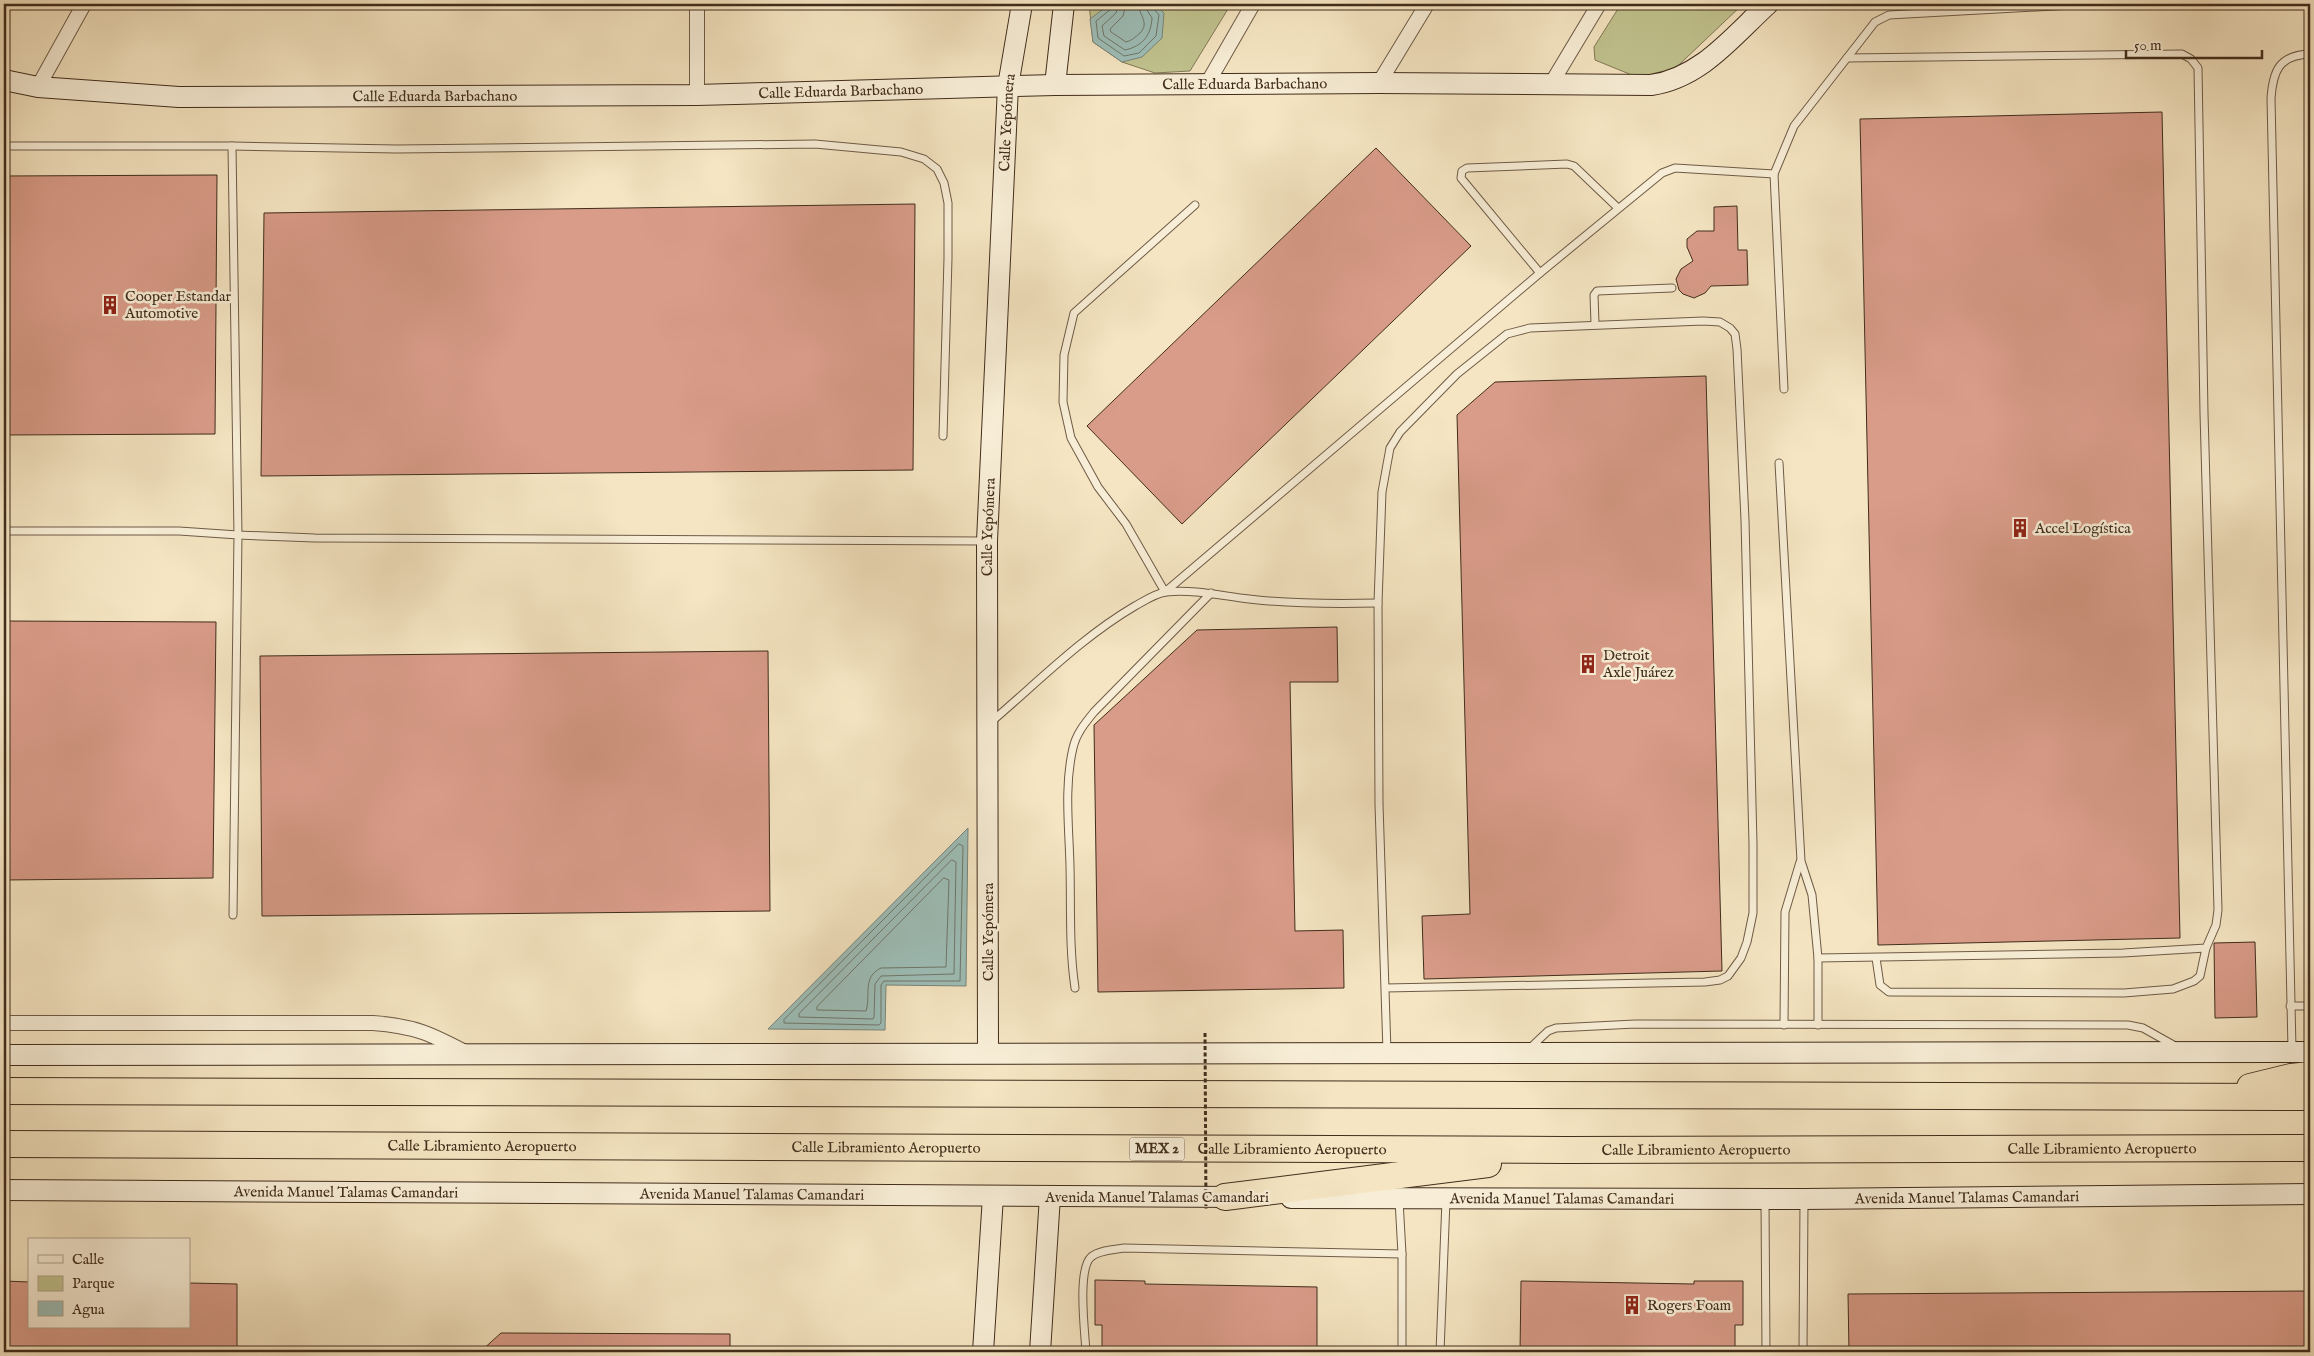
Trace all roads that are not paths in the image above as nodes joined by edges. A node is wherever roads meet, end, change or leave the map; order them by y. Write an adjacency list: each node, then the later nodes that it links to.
1 (84, 4): 18 (street)
2 (697, 4): 19 (street)
3 (1022, 4): 17 (main road, Calle Yepómera)
4 (1064, 4): 16 (main road)
5 (1252, 4): 14 (street)
6 (1427, 4): 13 (street)
7 (1599, 4): 15 (street)
8 (1768, 4): 15 (main road, Calle Eduarda Barbachano)
9 (2090, 4): 11 (lane)
10 (2310, 54): 45 (lane)
11 (1847, 58): 22 (lane); 40 (lane)
12 (4, 80): 18 (main road, Calle Eduarda Barbachano)
13 (1379, 83): 14 (main road, Calle Eduarda Barbachano); 15 (main road, Calle Eduarda Barbachano)
14 (1207, 84): 16 (main road, Calle Eduarda Barbachano)
15 (1551, 84)
16 (1055, 85): 17 (main road, Calle Eduarda Barbachano)
17 (1008, 86): 19 (main road, Calle Eduarda Barbachano); 33 (main road, Calle Yepómera)
18 (38, 87): 19 (main road, Calle Eduarda Barbachano)
19 (697, 95)
20 (4, 146): 21 (lane)
21 (232, 146): 29 (lane); 32 (lane)
22 (1774, 174): 24 (lane); 28 (lane)
23 (1195, 205): 34 (lane)
24 (1618, 208): 25 (lane); 25 (lane)
25 (1540, 272): 34 (lane)
26 (1672, 288): 27 (lane)
27 (1595, 324): 36 (lane); 44 (lane)
28 (1784, 389)
29 (943, 436)
30 (1778, 463): 38 (lane)
31 (4, 531): 32 (lane)
32 (238, 535): 33 (lane); 39 (lane)
33 (987, 541): 37 (main road, Calle Yepómera)
34 (1165, 592): 35 (lane); 37 (lane)
35 (1211, 593): 36 (lane); 43 (lane)
36 (1378, 603): 44 (lane)
37 (987, 725): 50 (main road, Calle Yepómera)
38 (1800, 861): 41 (lane); 48 (lane)
39 (233, 915)
40 (2206, 948): 42 (lane); 42 (lane)
41 (1818, 958): 42 (lane); 49 (lane)
42 (1876, 958)
43 (1075, 988)
44 (1385, 988): 51 (lane)
45 (2290, 1006): 46 (lane); 54 (lane)
46 (2310, 1006)
47 (4, 1023): 55 (street)
48 (1784, 1025): 49 (lane); 52 (lane)
49 (1818, 1025): 53 (lane)
50 (988, 1052): 51 (main road); 55 (main road)
51 (1387, 1052): 52 (main road)
52 (1526, 1052): 53 (main road)
53 (2183, 1052): 54 (main road)
54 (2301, 1052)
55 (468, 1054): 56 (main road)
56 (4, 1055)
57 (2310, 1074): 59 (highway)
58 (4, 1091): 59 (highway)
59 (2210, 1097): 60 (highway)
60 (2310, 1097)
61 (4, 1144): 64 (highway, Calle Libramiento Aeropuerto / MEX 2)
62 (2234, 1148): 63 (highway, Calle Libramiento Aeropuerto / MEX 2); 64 (highway, Calle Libramiento Aeropuerto / MEX 2); 65 (highway)
63 (2310, 1148)
64 (1595, 1150): 74 (highway)
65 (2310, 1156)
66 (4, 1190): 68 (main road, Avenida Manuel Talamas Camandari)
67 (2310, 1194): 70 (main road, Avenida Manuel Talamas Camandari)
68 (993, 1196): 69 (main road, Avenida Manuel Talamas Camandari); 76 (main road)
69 (1050, 1196): 74 (main road, Avenida Manuel Talamas Camandari); 77 (main road)
70 (1804, 1199): 73 (main road, Avenida Manuel Talamas Camandari); 82 (lane)
71 (1399, 1200): 72 (main road, Avenida Manuel Talamas Camandari); 74 (main road, Avenida Manuel Talamas Camandari); 75 (lane)
72 (1446, 1200): 73 (main road, Avenida Manuel Talamas Camandari); 80 (lane)
73 (1765, 1200): 81 (lane)
74 (1216, 1203)
75 (1402, 1254): 78 (lane); 79 (lane)
76 (983, 1352)
77 (1040, 1352)
78 (1086, 1352)
79 (1402, 1352)
80 (1440, 1352)
81 (1766, 1352)
82 (1803, 1352)

